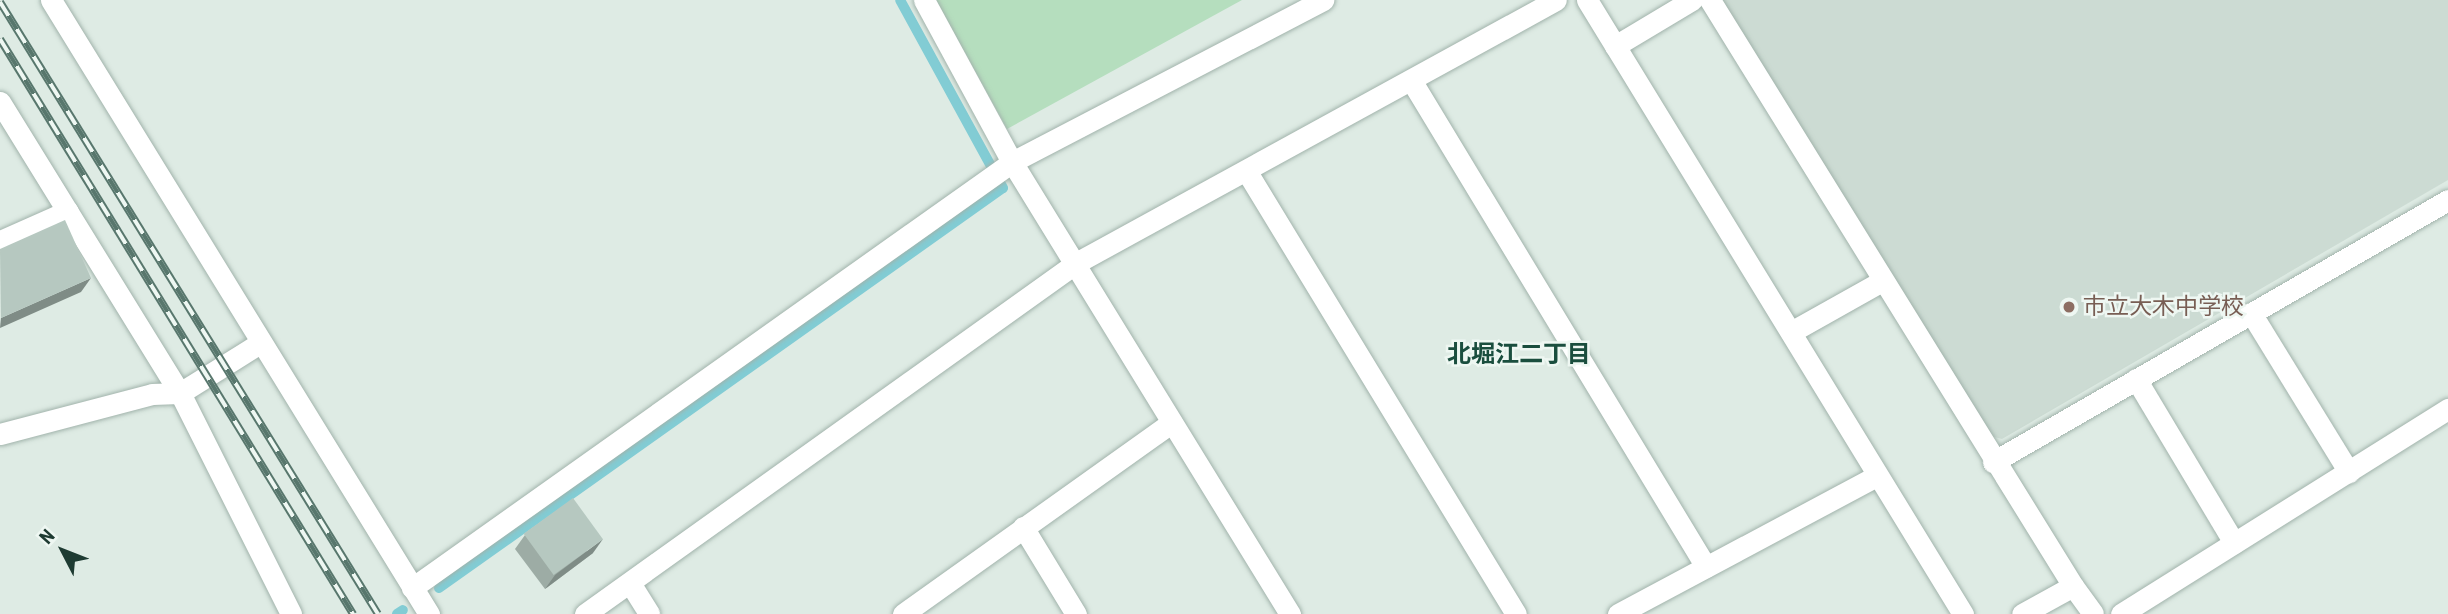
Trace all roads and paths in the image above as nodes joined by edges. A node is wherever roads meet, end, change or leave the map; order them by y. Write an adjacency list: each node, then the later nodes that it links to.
1 (51, 0): 20 (street)
2 (924, 0): 11 (street)
3 (1323, 0): 11 (street)
4 (1556, 0): 9 (street)
5 (1587, 0): 8 (street)
6 (1692, 0): 8 (street)
7 (1710, 0): 17 (street)
8 (1615, 46): 19 (street)
9 (1410, 80): 12 (street); 31 (street)
10 (0, 103): 14 (street)
11 (1001, 171): 16 (street); 34 (street)
12 (1247, 172): 16 (street); 42 (street)
13 (2448, 200): 18 (street)
14 (68, 211): 15 (street); 22 (street)
15 (0, 242)
16 (1076, 263): 24 (street); 32 (street)
17 (1882, 281): 19 (street); 26 (street)
18 (2251, 313): 21 (street); 27 (street)
19 (1791, 332): 28 (street)
20 (260, 343): 22 (street); 34 (street)
21 (2136, 379): 26 (street); 30 (street)
22 (180, 393): 25 (street); 35 (street)
23 (2448, 409): 27 (street)
24 (1172, 422): 29 (street); 41 (street)
25 (0, 433)
26 (1993, 461): 33 (street)
27 (2348, 472): 30 (street)
28 (1876, 476): 31 (street); 44 (street)
29 (1023, 527): 39 (street); 40 (street)
30 (2234, 543): 47 (street)
31 (1706, 567): 43 (street)
32 (630, 583): 37 (street); 38 (street)
33 (2073, 586): 45 (street); 46 (street)
34 (412, 588): 36 (street)
35 (291, 614)
36 (429, 614)
37 (585, 614)
38 (649, 614)
39 (903, 614)
40 (1076, 614)
41 (1290, 614)
42 (1516, 614)
43 (1618, 614)
44 (1963, 614)
45 (2022, 614)
46 (2093, 614)
47 (2121, 614)

